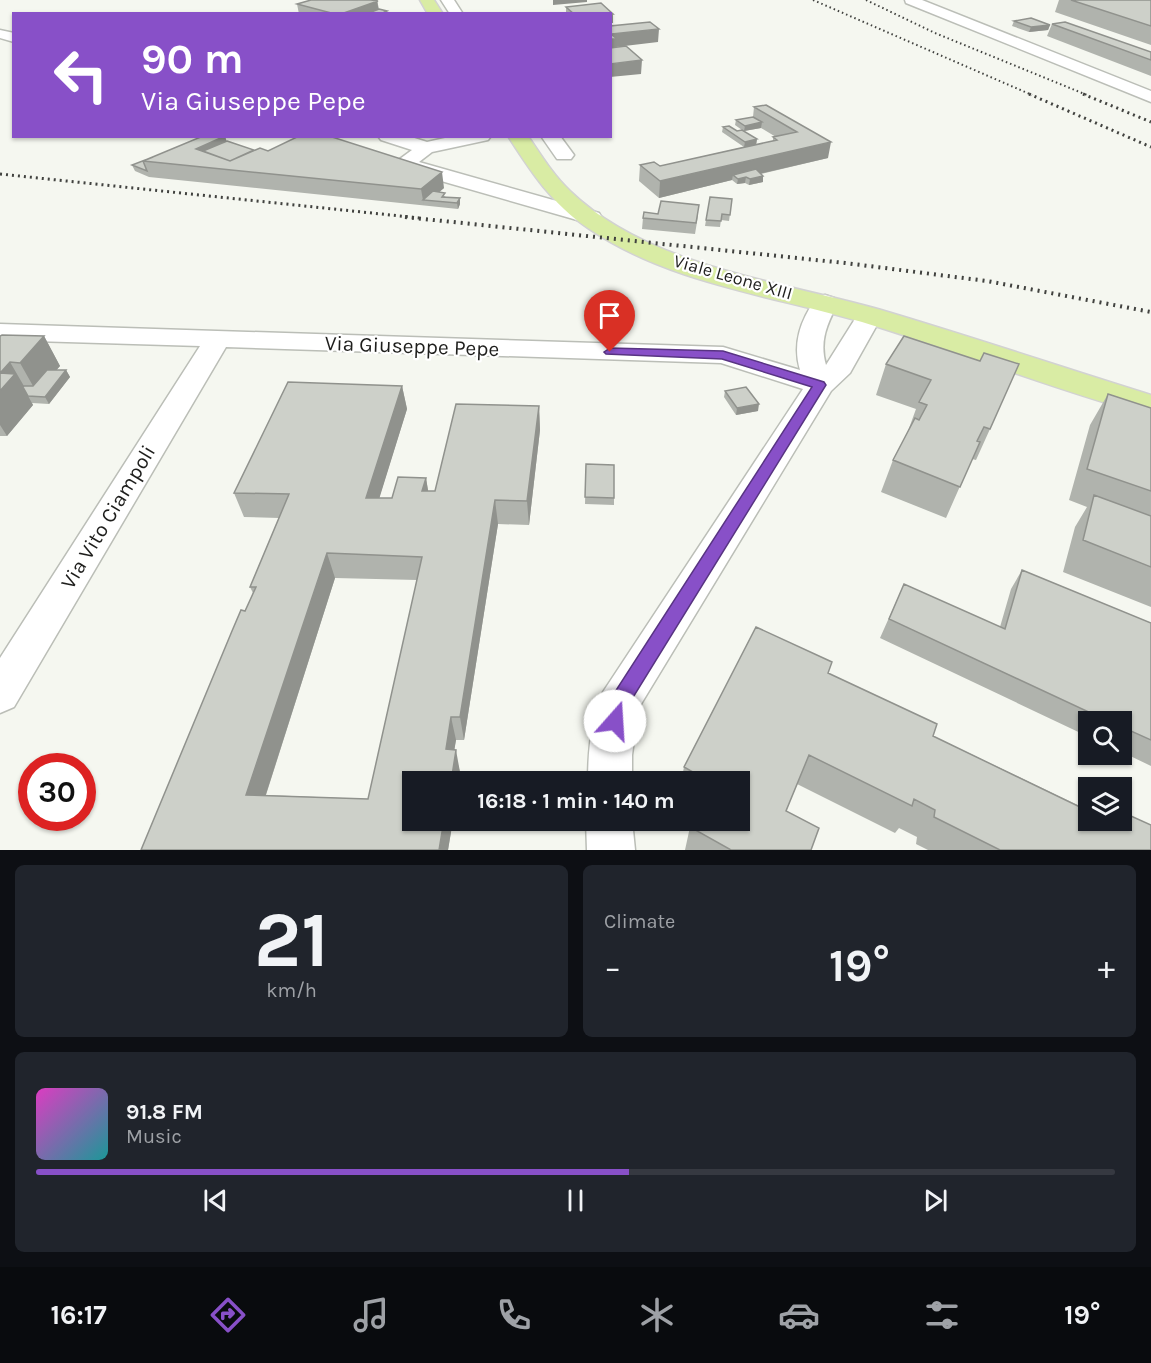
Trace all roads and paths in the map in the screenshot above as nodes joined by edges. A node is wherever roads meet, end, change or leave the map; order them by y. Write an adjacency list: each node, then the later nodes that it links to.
1 (911, 0): 2 (street)
2 (1151, 97)
3 (394, 138): 7 (street)
4 (473, 138): 7 (street)
5 (519, 138): 11 (main road)
6 (551, 138): 8 (street)
7 (426, 148): 10 (street)
8 (564, 155)
9 (382, 157): 10 (street, Viale Leone XIII)
10 (404, 164): 11 (street, Viale Leone XIII)
11 (591, 218): 12 (main road, Viale Leone XIII)
12 (825, 303): 13 (main road, Viale Leone XIII); 16 (street)
13 (869, 316): 16 (street); 17 (main road, Viale Leone XIII)
14 (0, 333): 15 (street, Via Giuseppe Pepe)
15 (217, 340): 16 (street, Via Giuseppe Pepe); 18 (street, Via Vito Ciampoli)
16 (820, 385): 19 (street)
17 (1151, 406)
18 (2, 689)
19 (609, 771)
20 (610, 831): 21 (street)
21 (611, 850)

